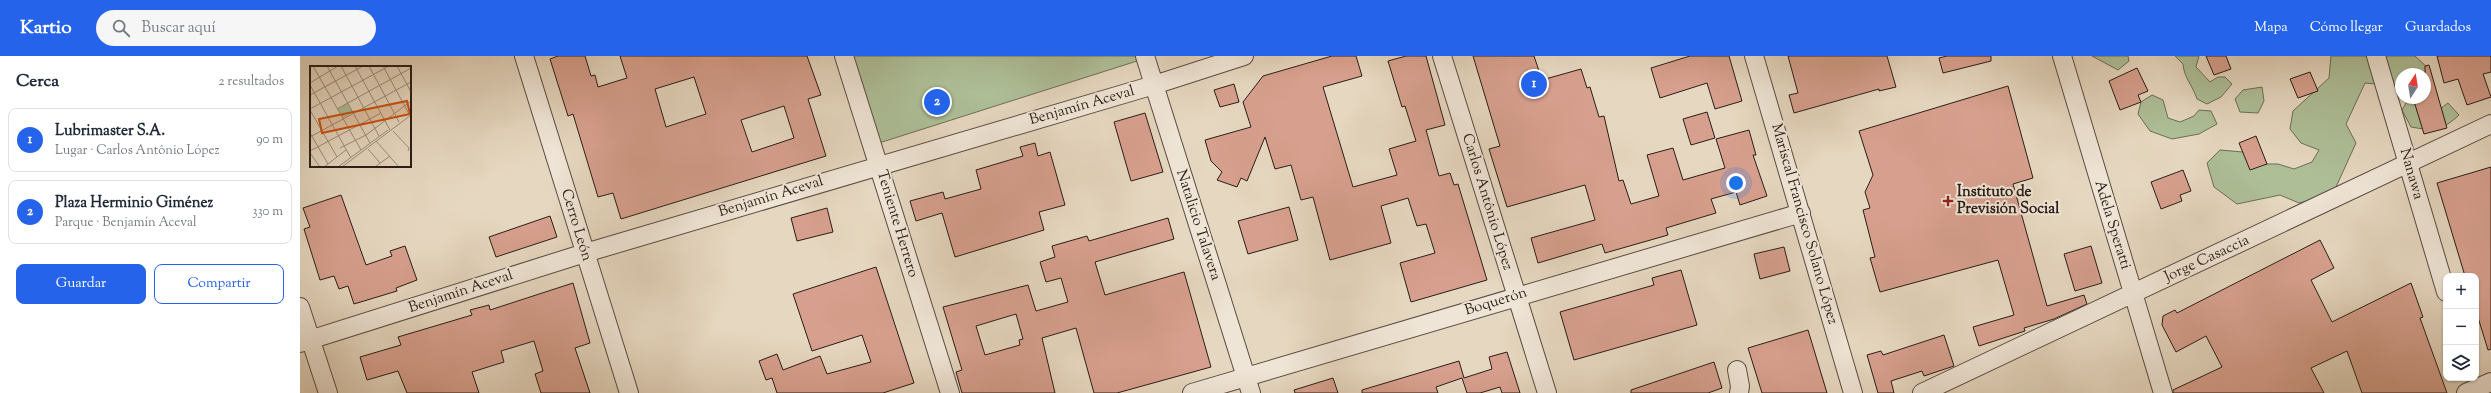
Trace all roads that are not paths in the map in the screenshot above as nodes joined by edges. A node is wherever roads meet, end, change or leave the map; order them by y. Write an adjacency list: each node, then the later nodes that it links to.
1 (524, 56): 14 (street, Cerro León)
2 (844, 56): 12 (street, Teniente Herrero)
3 (1145, 56): 9 (street, Natalicio Talavera)
4 (1244, 56): 9 (street, Benjamín Aceval)
5 (1442, 56): 17 (street, Carlos Antônio López)
6 (1754, 56): 13 (street, Mariscal Francisco Solano López)
7 (2062, 56): 16 (street, Adela Speratti)
8 (2376, 56): 11 (street, Nanawa)
9 (1154, 85): 12 (street, Benjamín Aceval); 22 (street, Natalicio Talavera)
10 (2491, 124): 11 (street, Jorge Casaccia)
11 (2408, 164): 15 (street, Nanawa); 16 (street, Jorge Casaccia)
12 (879, 165): 14 (street, Benjamín Aceval); 26 (street, Teniente Herrero)
13 (1801, 213): 17 (street, Boquerón); 30 (street, Mariscal Francisco Solano López)
14 (585, 253): 19 (street, Benjamín Aceval); 25 (street, Cerro León)
15 (2443, 282)
16 (2133, 294): 31 (street, Jorge Casaccia); 32 (street, Adela Speratti)
17 (1516, 296): 22 (street, Boquerón); 28 (street, Carlos Antônio López)
18 (300, 307): 19 (street)
19 (305, 341): 24 (street)
20 (1737, 370): 29 (street)
21 (2491, 382): 23 (street)
22 (1249, 385): 27 (street, Boquerón)
23 (2471, 387)
24 (328, 393)
25 (629, 393)
26 (950, 393)
27 (1192, 393)
28 (1547, 393)
29 (1739, 393)
30 (1852, 393)
31 (1922, 393)
32 (2163, 393)

